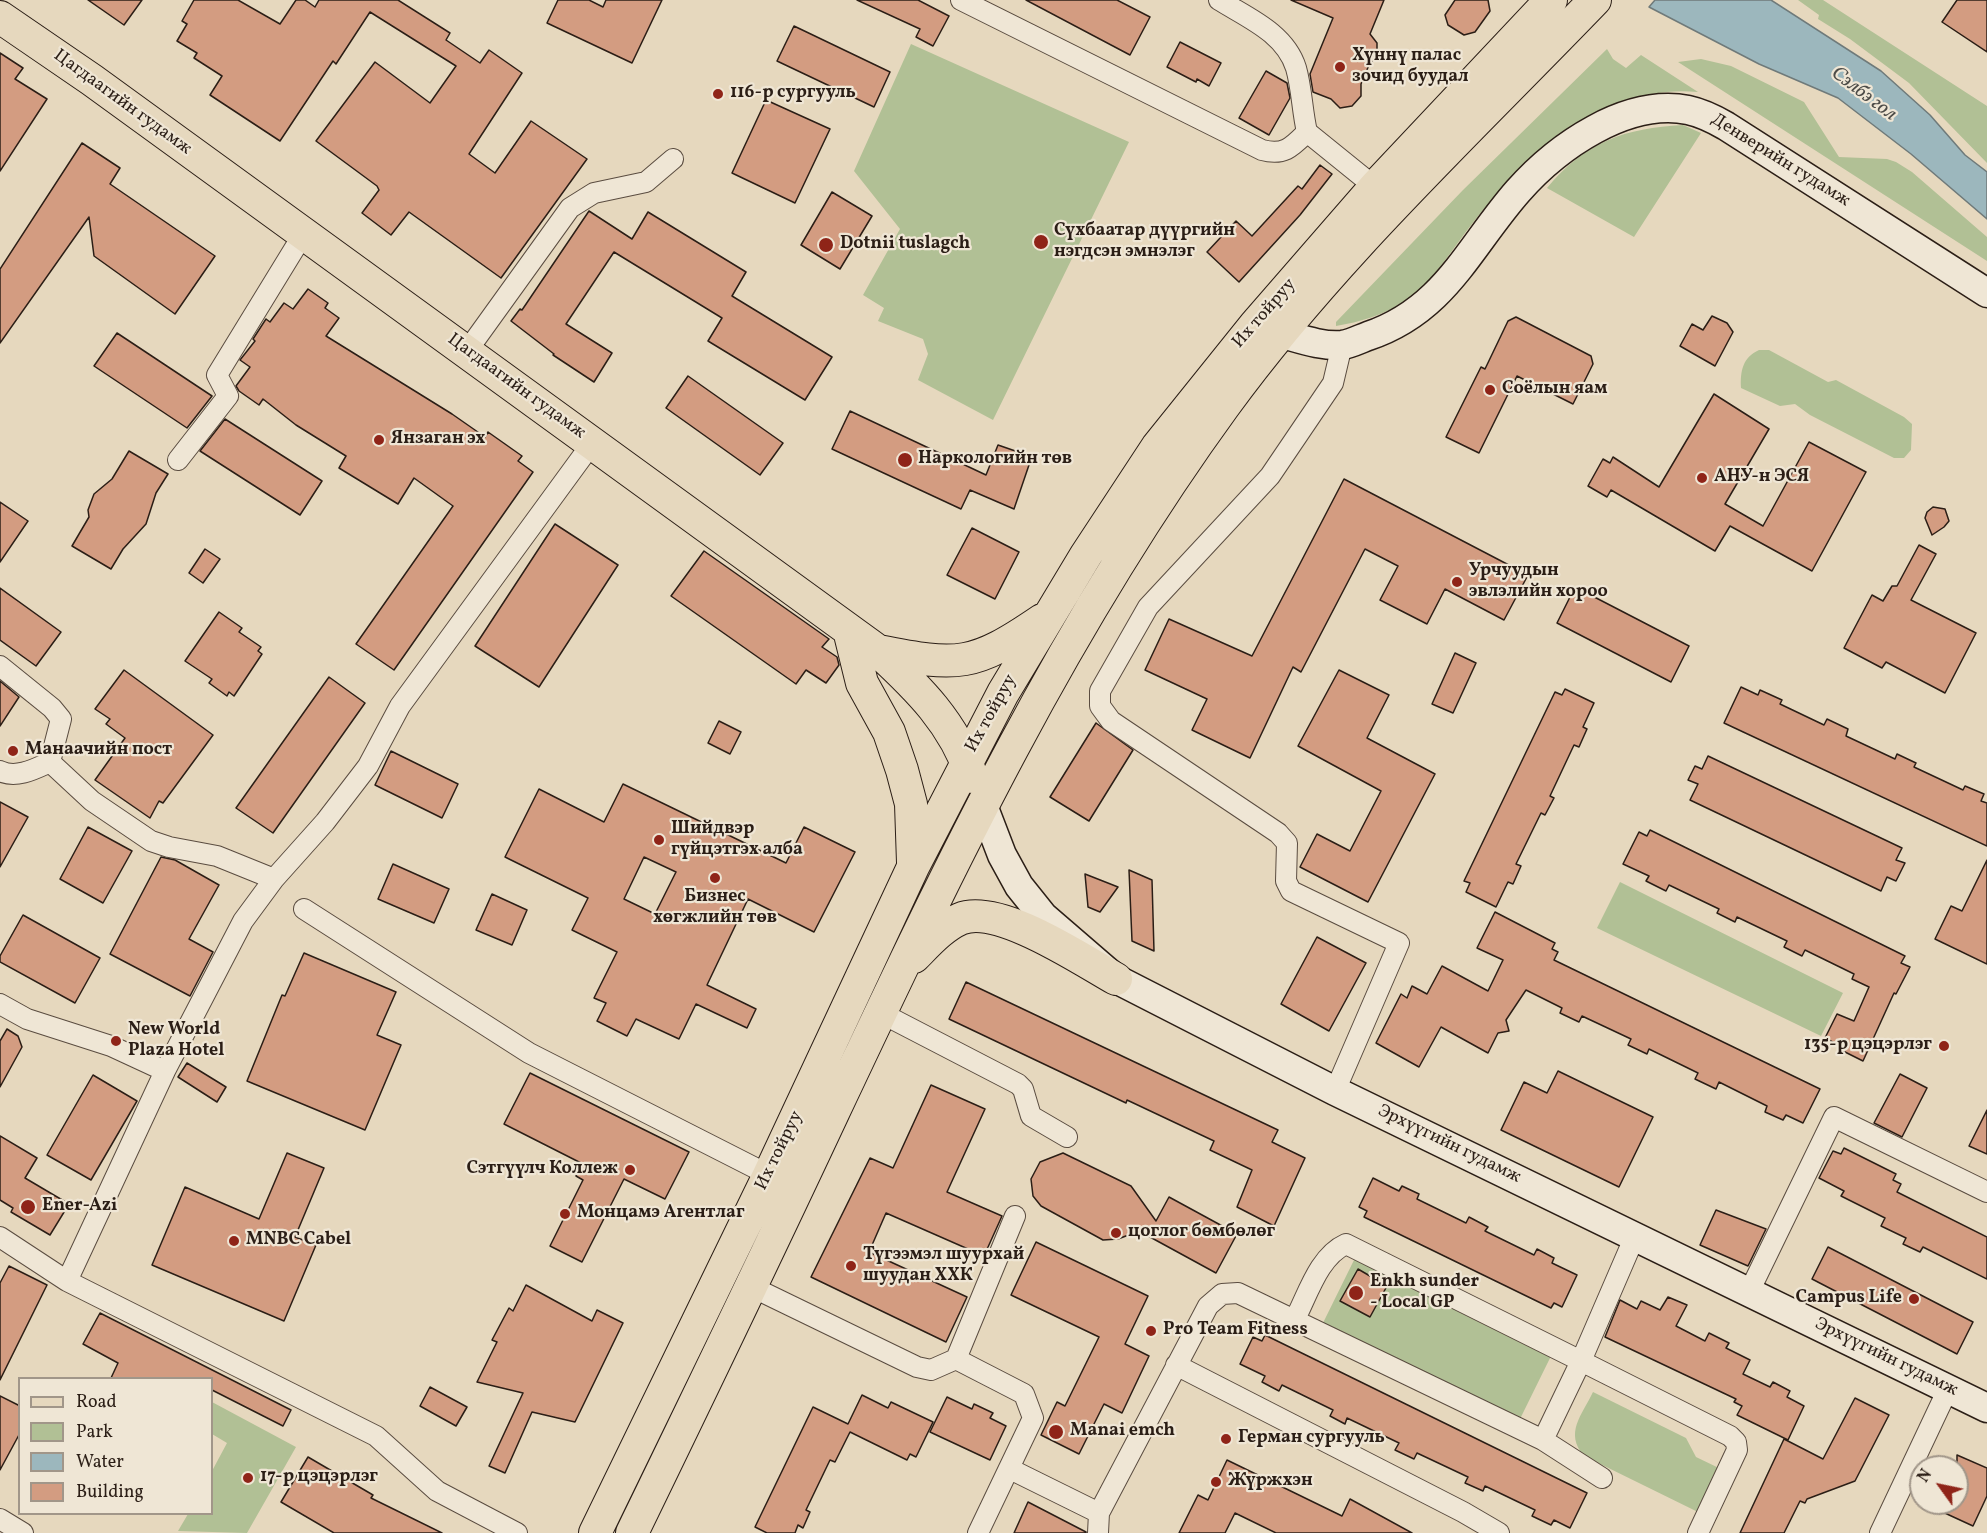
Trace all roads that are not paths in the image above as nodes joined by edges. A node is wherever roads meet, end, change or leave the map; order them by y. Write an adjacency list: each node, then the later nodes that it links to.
1 (961, 0): 6 (street)
2 (1219, 0): 6 (street)
3 (1543, 2): 8 (main road, Их тойруу)
4 (1589, 5): 11 (main road, Их тойруу)
5 (0, 17): 9 (main road, Цагдаагийн гудамж)
6 (1307, 132): 8 (street)
7 (673, 159): 13 (street)
8 (1375, 187): 16 (main road, Их тойруу)
9 (304, 233): 13 (main road, Цагдаагийн гудамж); 15 (street)
10 (1987, 293): 12 (main road, Денверийн гудамж)
11 (1280, 333): 12 (main road, Денверийн гудамж); 23 (main road, Их тойруу)
12 (1341, 345): 32 (street)
13 (467, 351): 14 (main road, Цагдаагийн гудамж)
14 (593, 442): 17 (main road, Цагдаагийн гудамж); 25 (street)
15 (178, 459)
16 (1049, 615): 18 (main road); 20 (main road, Их тойруу)
17 (849, 630): 18 (main road, Цагдаагийн гудамж); 24 (main road)
18 (878, 651): 20 (main road, Цагдаагийн гудамж)
19 (0, 666): 21 (street)
20 (967, 761): 23 (main road, Цагдаагийн гудамж); 24 (main road, Их тойруу)
21 (50, 762): 22 (street); 25 (street)
22 (0, 771)
23 (982, 803): 27 (main road, Их тойруу); 28 (main road, Эрхүүгийн гудамж)
24 (913, 867): 34 (main road, Их тойруу)
25 (274, 879): 31 (street)
26 (304, 909): 34 (street)
27 (901, 970): 28 (main road); 30 (main road, Их тойруу)
28 (1116, 979): 32 (main road, Эрхүүгийн гудамж)
29 (0, 1004): 31 (street)
30 (880, 1013): 33 (street); 40 (main road, Их тойруу)
31 (165, 1071): 39 (street)
32 (1335, 1090): 37 (main road, Эрхүүгийн гудамж)
33 (1067, 1137)
34 (769, 1175): 55 (main road, Их тойруу)
35 (1987, 1192): 41 (street)
36 (1016, 1216): 43 (street)
37 (1635, 1236): 41 (main road, Эрхүүгийн гудамж); 44 (street)
38 (0, 1237): 39 (street)
39 (67, 1281): 54 (street)
40 (752, 1287): 43 (street); 56 (main road, Их тойруу)
41 (1749, 1292): 46 (main road, Эрхүүгийн гудамж)
42 (1295, 1319): 44 (street); 45 (street); 48 (street)
43 (956, 1359): 49 (street)
44 (1581, 1361): 48 (street); 59 (street)
45 (1176, 1365): 52 (street); 58 (street)
46 (1948, 1389): 47 (main road, Эрхүүгийн гудамж); 60 (street)
47 (1987, 1408)
48 (1543, 1440): 50 (street)
49 (1010, 1469): 52 (street); 57 (street)
50 (1602, 1478)
51 (0, 1520): 53 (street)
52 (1098, 1523)
53 (23, 1533)
54 (517, 1533)
55 (595, 1533)
56 (632, 1533)
57 (978, 1533)
58 (1499, 1533)
59 (1698, 1533)
60 (1880, 1533)

